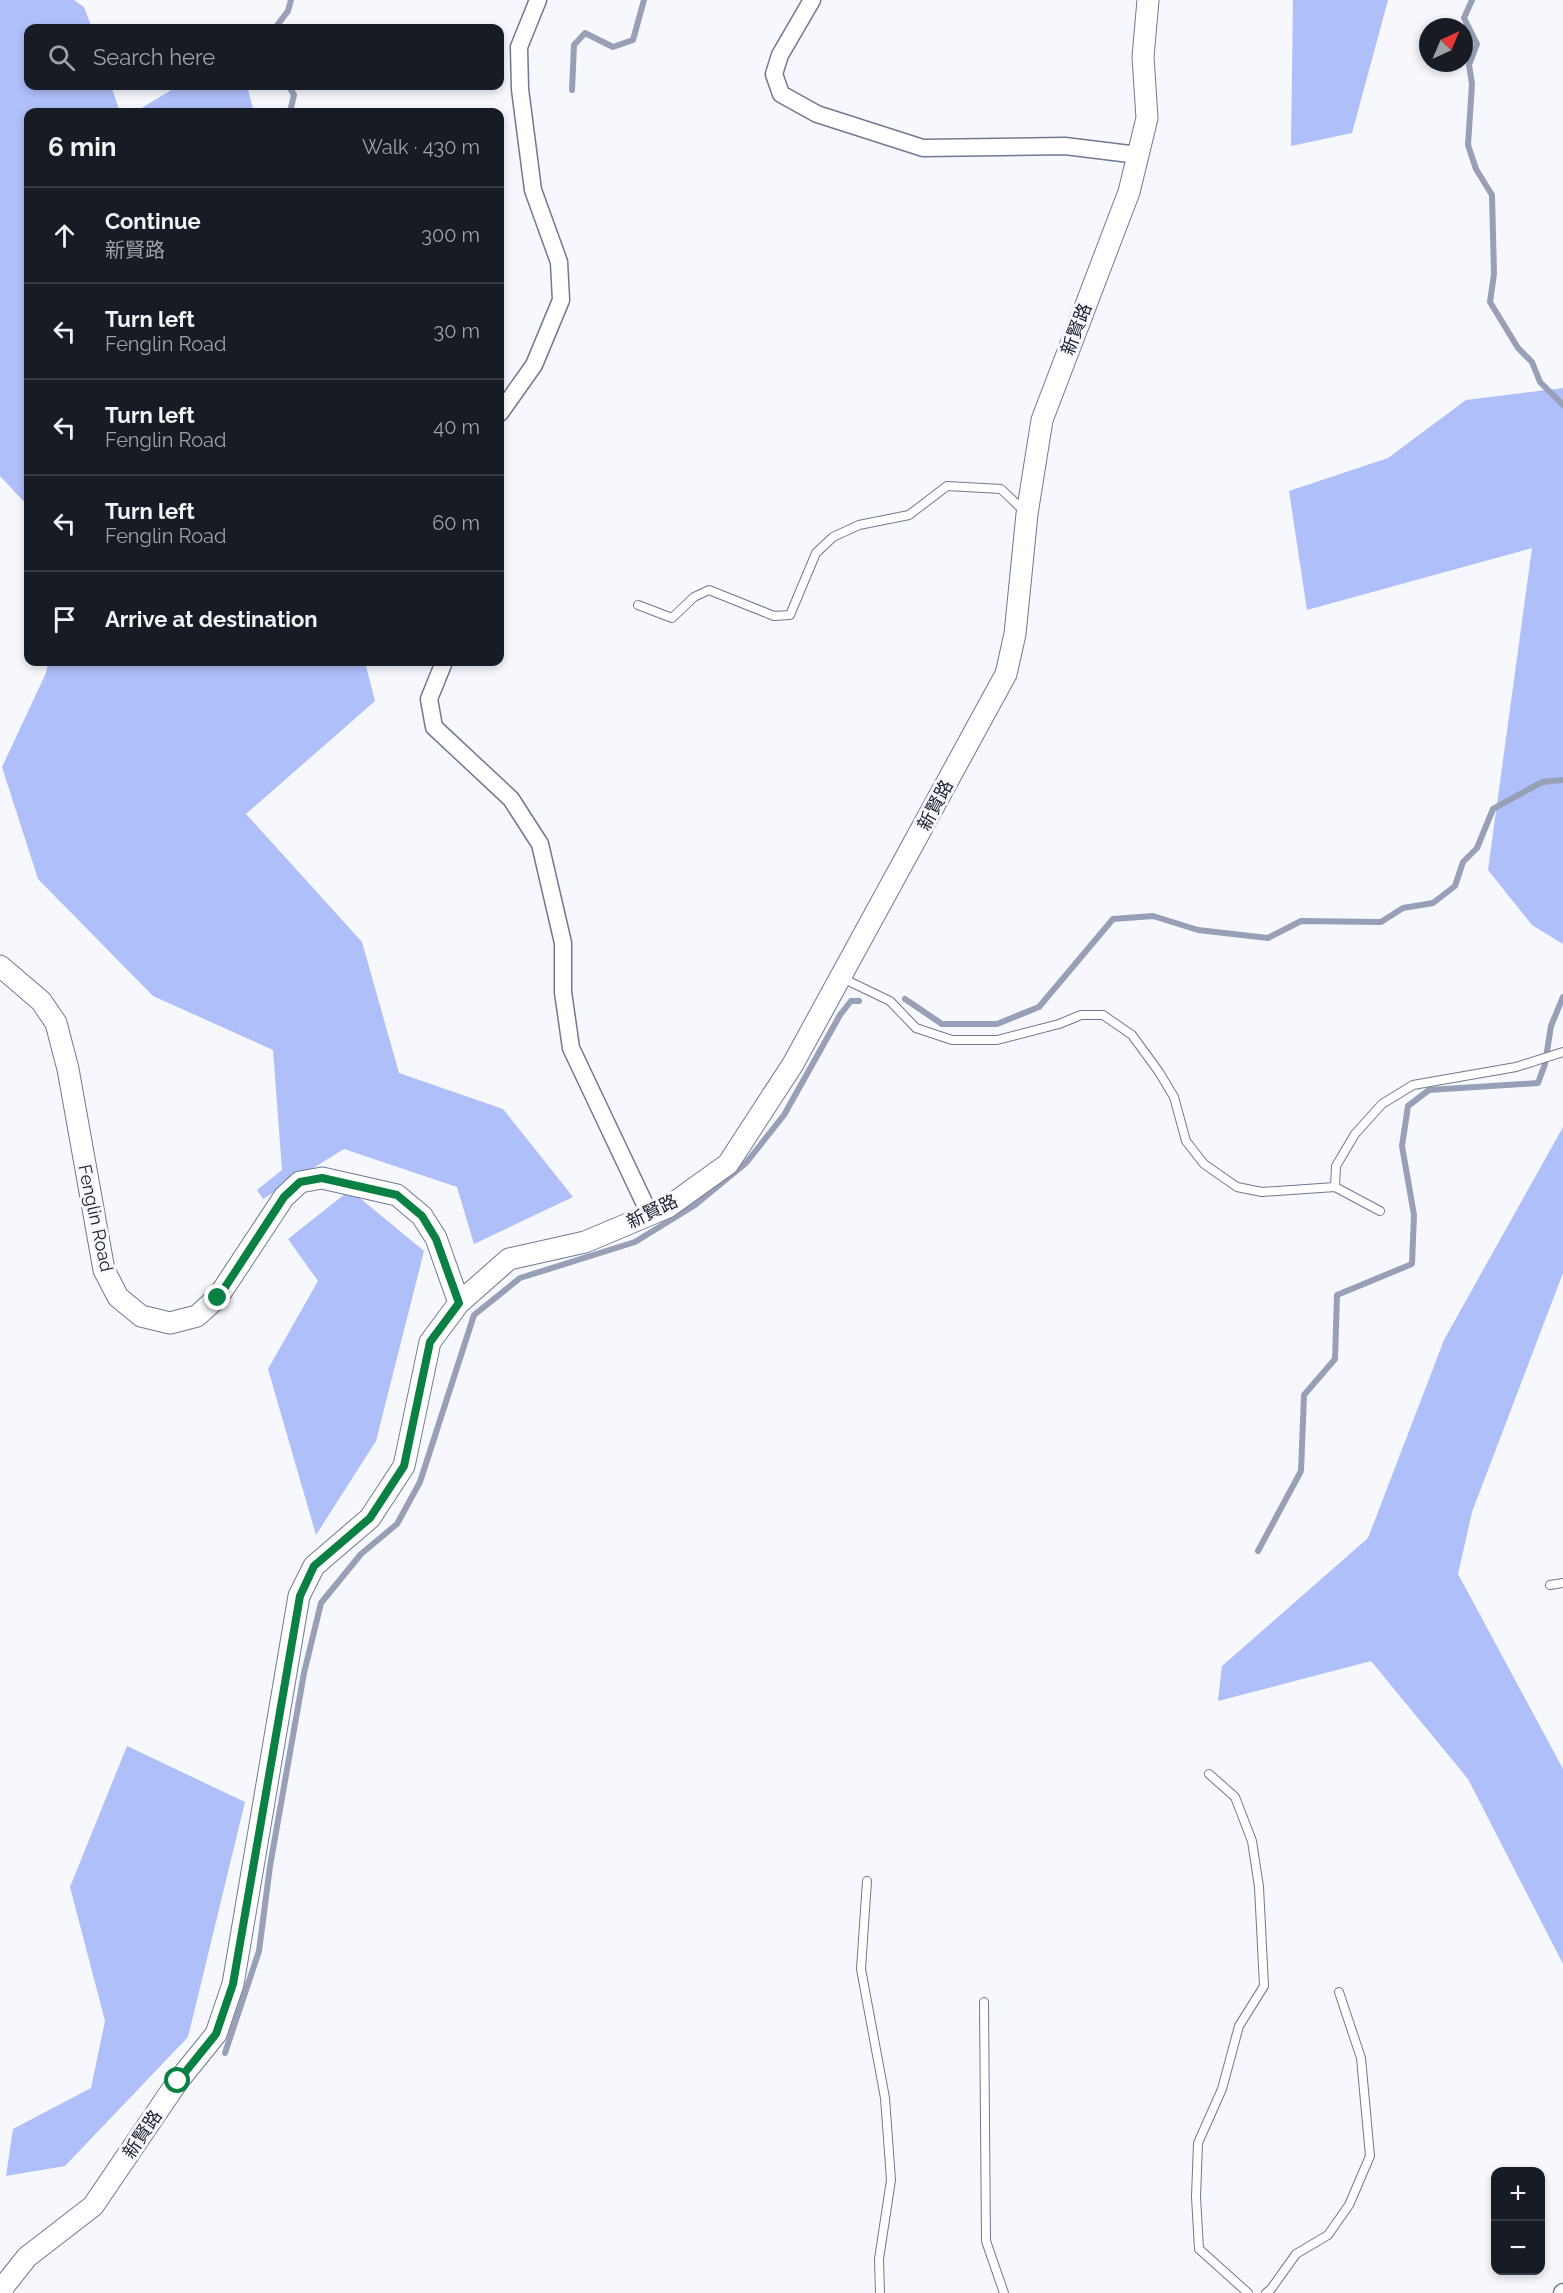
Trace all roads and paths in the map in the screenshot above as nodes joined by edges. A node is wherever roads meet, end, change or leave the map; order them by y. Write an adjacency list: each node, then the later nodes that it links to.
1 (538, 0): 5 (street)
2 (812, 0): 4 (street)
3 (1148, 0): 4 (street, 新賢路)
4 (1138, 155): 6 (street, 新賢路)
5 (504, 406)
6 (1027, 514): 7 (lane); 10 (street, 新賢路)
7 (638, 605)
8 (442, 666): 14 (street)
9 (0, 966): 15 (street, Fenglin Road)
10 (841, 978): 12 (lane); 14 (street, 新賢路)
11 (1563, 1052): 12 (lane)
12 (1335, 1187): 13 (lane)
13 (1380, 1211)
14 (650, 1215): 15 (street, 新賢路)
15 (459, 1303): 22 (street, 新賢路)
16 (1563, 1583): 17 (lane)
17 (1550, 1585)
18 (1209, 1774): 25 (lane)
19 (867, 1881): 23 (lane)
20 (1339, 1992): 26 (lane)
21 (984, 2002): 24 (lane)
22 (2, 2293)
23 (880, 2293)
24 (1004, 2293)
25 (1248, 2293)
26 (1266, 2293)

